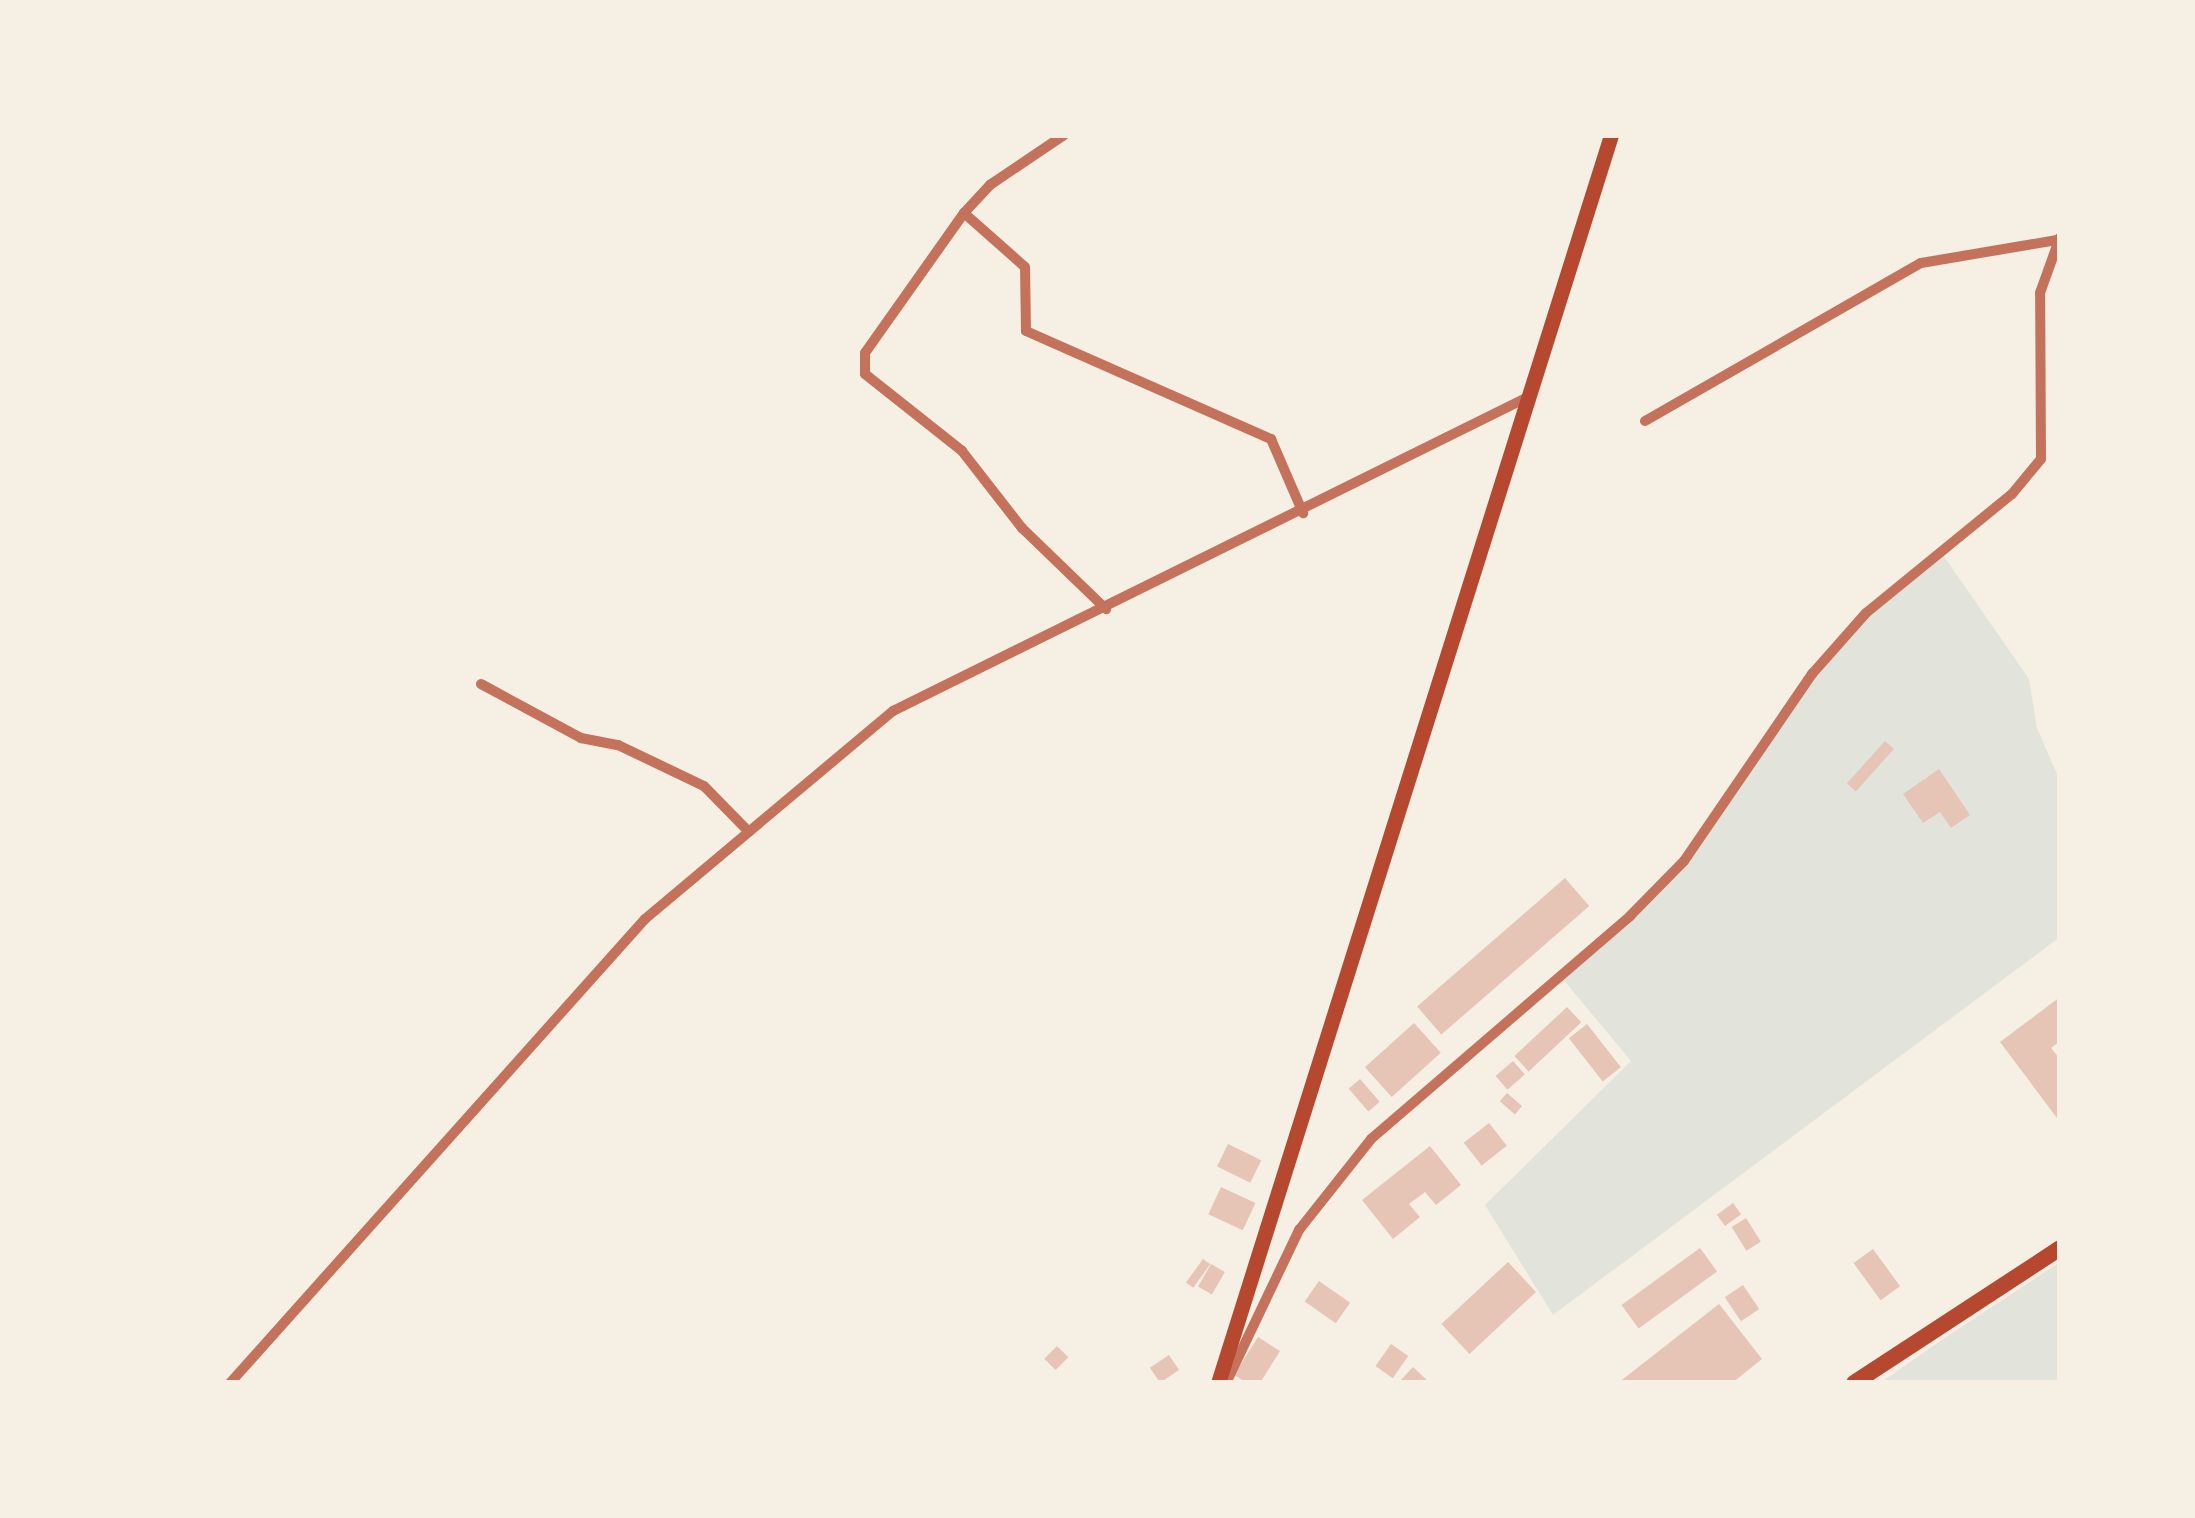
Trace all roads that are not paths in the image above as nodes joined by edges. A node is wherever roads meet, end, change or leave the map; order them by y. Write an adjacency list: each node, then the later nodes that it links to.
1 (1064, 135): 3 (street)
2 (1610, 135): 5 (main road)
3 (964, 213): 7 (street); 8 (street)
4 (2059, 239): 6 (street); 13 (street)
5 (1524, 399): 7 (street); 13 (main road)
6 (1645, 421)
7 (1303, 513): 8 (street)
8 (1106, 609): 10 (street)
9 (481, 684): 10 (street)
10 (749, 832): 12 (street)
11 (2060, 1247): 14 (main road)
12 (230, 1383)
13 (1222, 1383)
14 (1854, 1383)

